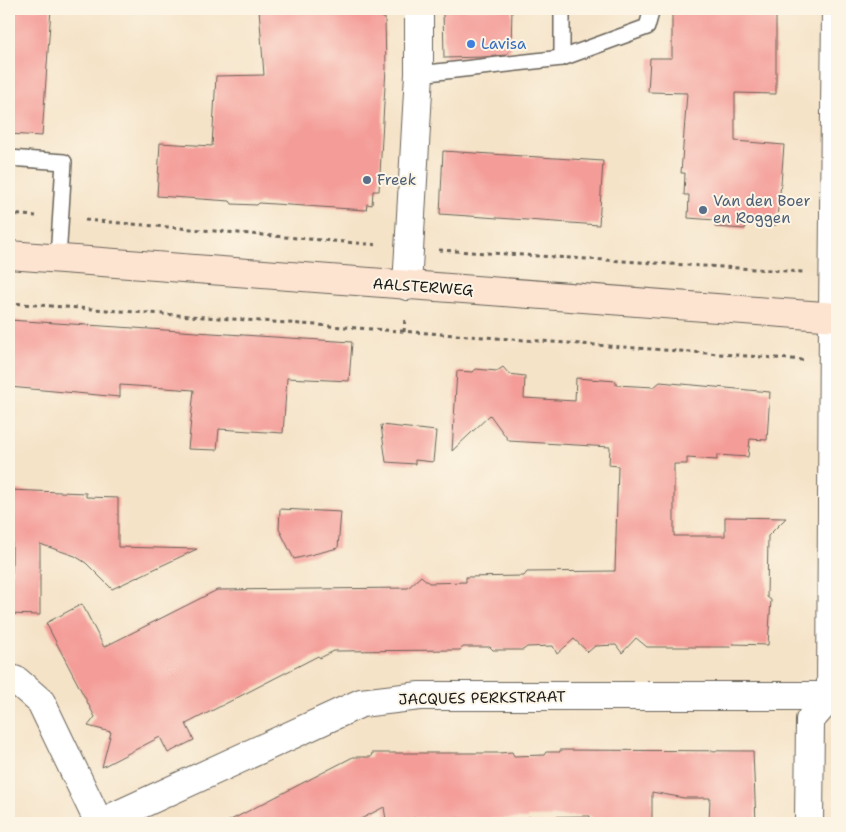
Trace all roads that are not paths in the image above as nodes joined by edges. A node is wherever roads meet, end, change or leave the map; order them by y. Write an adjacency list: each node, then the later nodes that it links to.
1 (419, 9): 6 (street)
2 (562, 9): 5 (lane)
3 (652, 9): 5 (lane)
4 (836, 9): 11 (street)
5 (562, 58): 6 (lane)
6 (419, 74): 10 (street)
7 (9, 158): 9 (lane)
8 (9, 255): 9 (main road, AALSTERWEG)
9 (58, 259): 10 (main road, AALSTERWEG)
10 (407, 286): 11 (main road, AALSTERWEG)
11 (835, 316): 13 (street)
12 (13, 680): 14 (street)
13 (834, 700): 14 (street, JACQUES PERKSTRAAT); 15 (street)
14 (100, 823)
15 (809, 823)

